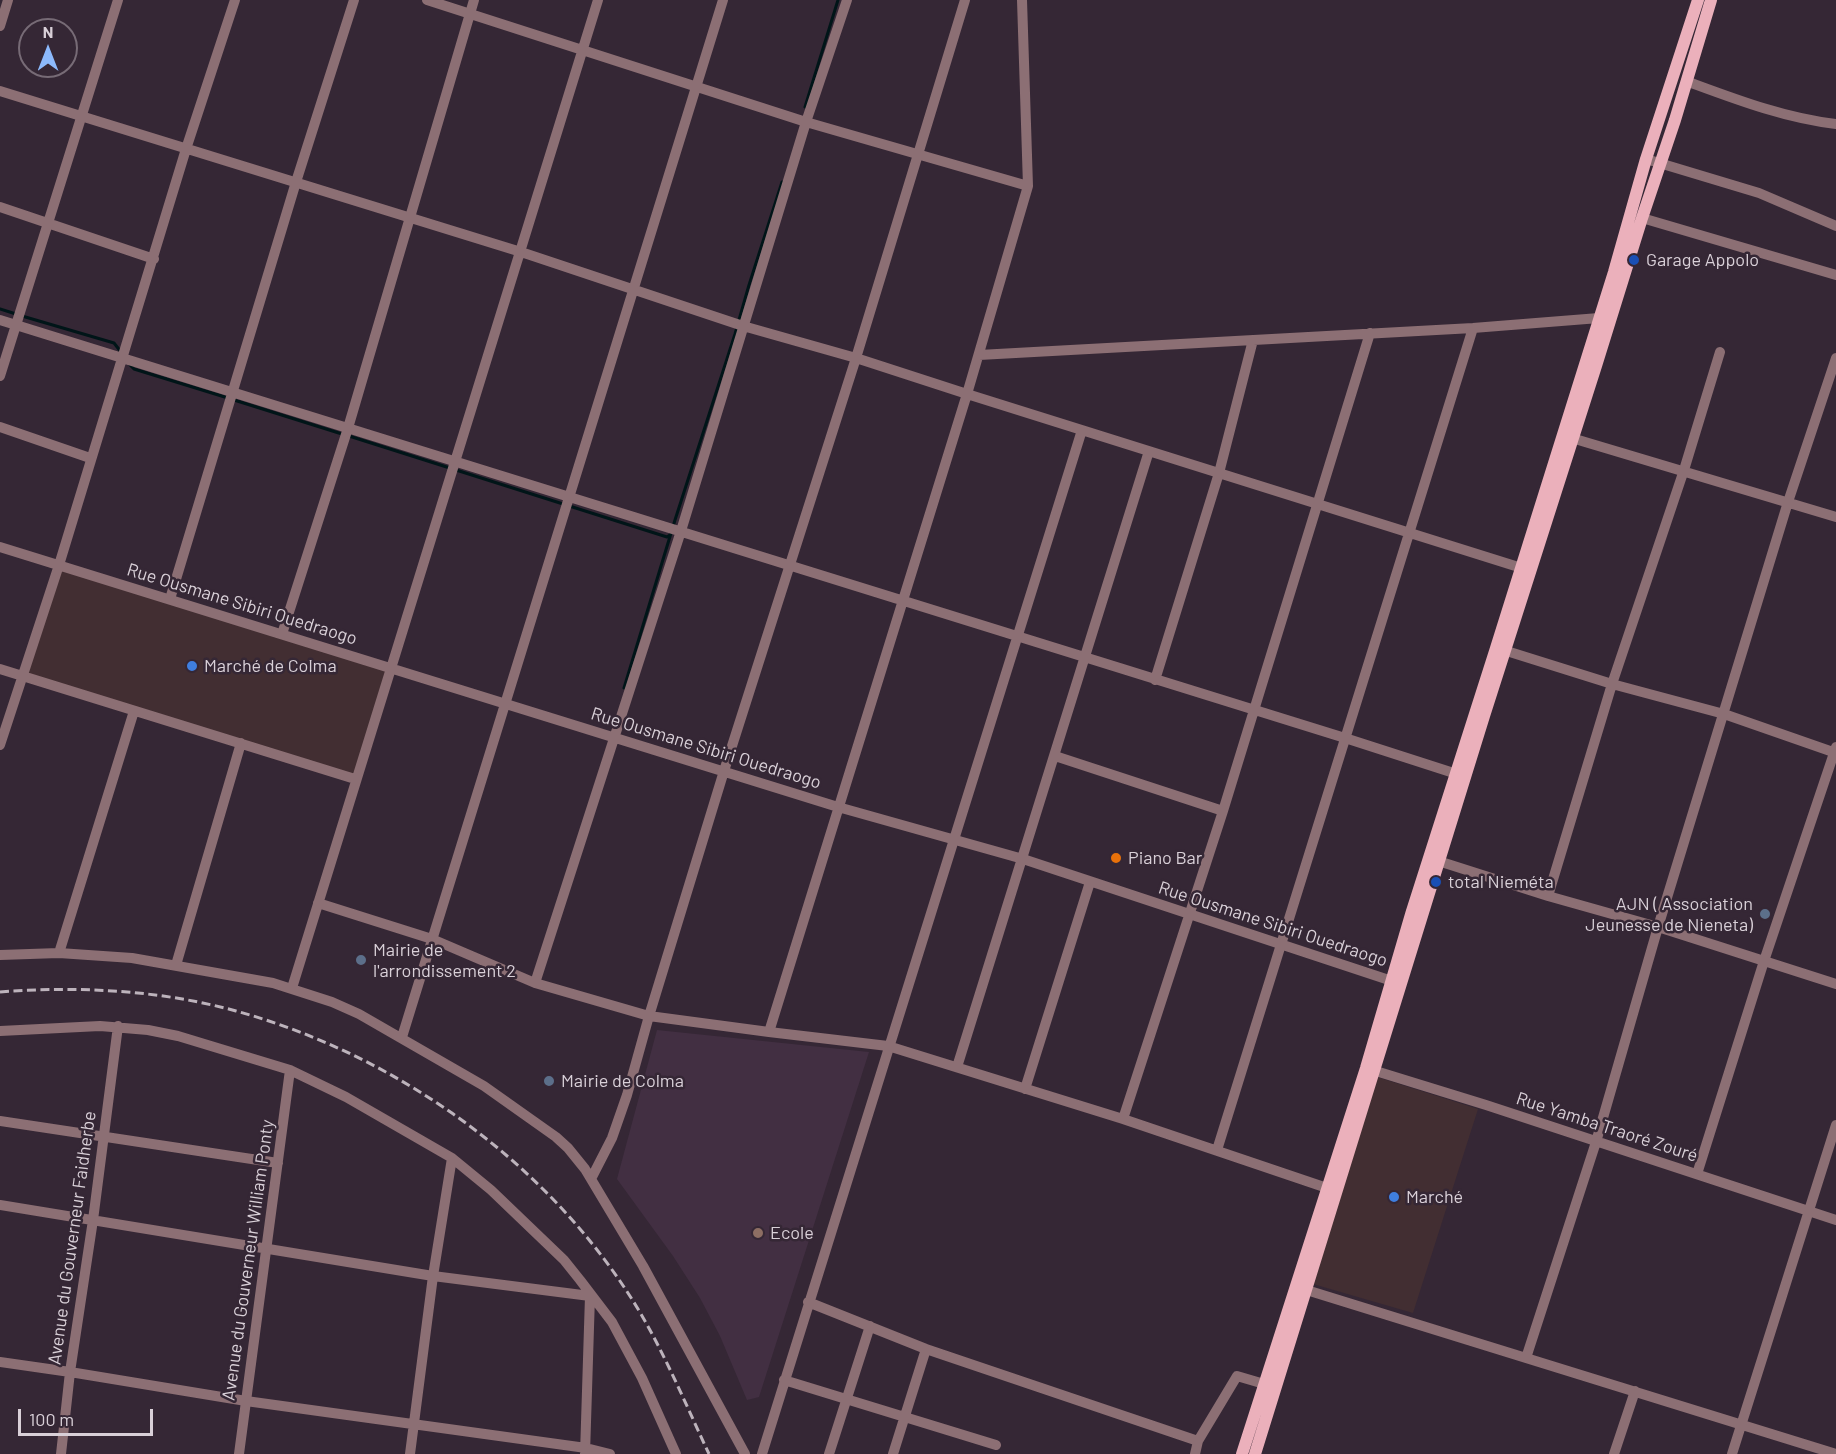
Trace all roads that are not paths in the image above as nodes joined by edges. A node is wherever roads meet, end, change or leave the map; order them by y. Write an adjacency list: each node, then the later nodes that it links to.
1 (8, 0): 15 (street)
2 (118, 0): 20 (street)
3 (235, 0): 23 (street)
4 (354, 0): 27 (street)
5 (427, 0): 14 (street)
6 (474, 0): 14 (street)
7 (598, 0): 16 (street)
8 (723, 0): 18 (street)
9 (847, 0): 21 (street)
10 (965, 0): 24 (street)
11 (1022, 0): 28 (street)
12 (1698, 0): 25 (main road)
13 (1711, 0): 17 (main road)
14 (470, 14): 16 (street); 31 (street)
15 (0, 26)
16 (582, 48): 18 (street); 34 (street)
17 (1686, 81): 22 (street); 26 (main road)
18 (697, 85): 21 (street); 37 (street)
19 (0, 91): 20 (street)
20 (81, 116): 23 (street); 32 (street)
21 (806, 122): 24 (street); 41 (street)
22 (1836, 124)
23 (186, 149): 27 (street); 35 (street)
24 (918, 155): 28 (street); 48 (street)
25 (1646, 159): 26 (street); 39 (main road)
26 (1660, 165): 30 (main road); 33 (street)
27 (296, 182): 31 (street); 51 (street)
28 (1028, 186): 46 (street)
29 (0, 207): 32 (street)
30 (1642, 218): 36 (street); 39 (main road)
31 (411, 219): 34 (street); 54 (street)
32 (49, 224): 35 (street); 40 (street)
33 (1836, 226)
34 (521, 252): 37 (street); 59 (street)
35 (154, 259): 47 (street)
36 (1836, 274)
37 (633, 288): 41 (street); 62 (street)
38 (0, 320): 40 (street)
39 (1604, 320): 42 (street); 56 (main road)
40 (15, 324): 47 (street); 50 (street)
41 (743, 326): 48 (street); 66 (street)
42 (1473, 328): 43 (street); 67 (street)
43 (1370, 333): 44 (street); 64 (street)
44 (1253, 340): 46 (street); 61 (street)
45 (1720, 352): 60 (street)
46 (979, 355): 52 (street)
47 (122, 358): 51 (street); 58 (street)
48 (856, 358): 52 (street); 70 (street)
49 (1836, 358): 63 (street)
50 (0, 375)
51 (234, 392): 54 (street); 72 (street)
52 (967, 394): 55 (street); 73 (street)
53 (0, 427): 58 (street)
54 (348, 428): 59 (street); 74 (street)
55 (1082, 430): 57 (street); 75 (street)
56 (1567, 436): 60 (street); 71 (main road)
57 (1149, 451): 61 (street); 77 (street)
58 (90, 458): 69 (street)
59 (456, 462): 62 (street); 78 (street)
60 (1684, 470): 63 (street); 82 (street)
61 (1219, 473): 64 (street); 81 (street)
62 (569, 496): 66 (street); 83 (street)
63 (1788, 502): 65 (street); 86 (street)
64 (1317, 503): 67 (street); 84 (street)
65 (1836, 517)
66 (681, 531): 70 (street); 87 (street)
67 (1409, 532): 71 (street); 88 (street)
68 (0, 547): 69 (street, Rue Ousmane Sibiri Ouedraogo)
69 (59, 565): 72 (street, Rue Ousmane Sibiri Ouedraogo); 80 (street)
70 (789, 565): 73 (street); 93 (street)
71 (1526, 569): 76 (main road)
72 (170, 599): 74 (street, Rue Ousmane Sibiri Ouedraogo)
73 (903, 602): 75 (street); 96 (street)
74 (282, 634): 78 (street, Rue Ousmane Sibiri Ouedraogo)
75 (1016, 636): 77 (street); 98 (street)
76 (1501, 649): 82 (street); 94 (main road)
77 (1085, 657): 81 (street); 92 (street)
78 (392, 667): 83 (street, Rue Ousmane Sibiri Ouedraogo); 95 (street)
79 (0, 669): 80 (street)
80 (23, 677): 85 (street); 90 (street)
81 (1155, 680): 84 (street)
82 (1612, 684): 86 (street); 102 (street)
83 (505, 703): 87 (street, Rue Ousmane Sibiri Ouedraogo); 106 (street)
84 (1253, 709): 88 (street); 97 (street)
85 (134, 711): 89 (street); 108 (street)
86 (1724, 714): 91 (street); 105 (street)
87 (614, 737): 93 (street, Rue Ousmane Sibiri Ouedraogo); 113 (street)
88 (1345, 738): 94 (street); 107 (street)
89 (241, 743): 95 (street); 111 (street)
90 (0, 746)
91 (1835, 751): 110 (street)
92 (1055, 756): 97 (street); 99 (street)
93 (724, 771): 96 (street, Rue Ousmane Sibiri Ouedraogo); 116 (street)
94 (1460, 775): 100 (main road)
95 (355, 779): 103 (street)
96 (838, 807): 98 (street, Rue Ousmane Sibiri Ouedraogo); 119 (street)
97 (1222, 811): 104 (street)
98 (954, 840): 99 (street, Rue Ousmane Sibiri Ouedraogo); 121 (street)
99 (1023, 859): 101 (street, Rue Ousmane Sibiri Ouedraogo); 122 (street)
100 (1434, 859): 102 (street); 112 (main road)
101 (1090, 882): 104 (street, Rue Ousmane Sibiri Ouedraogo); 125 (street)
102 (1548, 896): 105 (street)
103 (318, 903): 106 (street); 115 (street)
104 (1189, 914): 107 (street, Rue Ousmane Sibiri Ouedraogo); 126 (street)
105 (1658, 927): 110 (street); 130 (street)
106 (432, 939): 113 (street); 120 (street)
107 (1281, 944): 112 (street, Rue Ousmane Sibiri Ouedraogo); 131 (street)
108 (59, 953): 109 (street); 111 (street)
109 (0, 955)
110 (1764, 961): 114 (street); 134 (street)
111 (176, 965): 115 (street)
112 (1397, 982): 124 (main road)
113 (535, 983): 116 (street)
114 (1836, 984)
115 (292, 988): 120 (street)
116 (649, 1016): 119 (street); 135 (street)
117 (118, 1026): 118 (street); 123 (street); 129 (street, Avenue du Gouverneur Faidherbe)
118 (0, 1031)
119 (769, 1032): 121 (street)
120 (402, 1037): 135 (street)
121 (888, 1046): 122 (street); 145 (street)
122 (957, 1066): 125 (street)
123 (290, 1070): 132 (street); 133 (street, Avenue du Gouverneur William Ponty)
124 (1370, 1070): 130 (street, Rue Yamba Traoré Zouré); 136 (main road); 143 (main road)
125 (1025, 1089): 126 (street)
126 (1123, 1119): 131 (street)
127 (0, 1121): 129 (street)
128 (1836, 1125): 138 (street)
129 (104, 1137): 133 (street); 139 (street, Avenue du Gouverneur Faidherbe)
130 (1596, 1142): 134 (street, Rue Yamba Traoré Zouré); 148 (street)
131 (1217, 1150): 136 (street)
132 (452, 1158): 142 (street); 144 (street)
133 (278, 1163): 141 (street, Avenue du Gouverneur William Ponty)
134 (1697, 1174): 138 (street, Rue Yamba Traoré Zouré)
135 (591, 1179): 167 (street)
136 (1327, 1188): 143 (main road)
137 (0, 1205): 139 (street)
138 (1808, 1211): 140 (street, Rue Yamba Traoré Zouré); 158 (street)
139 (93, 1220): 141 (street); 150 (street, Avenue du Gouverneur Faidherbe)
140 (1836, 1220)
141 (266, 1249): 142 (street); 155 (street, Avenue du Gouverneur William Ponty)
142 (433, 1276): 144 (street); 157 (street)
143 (1301, 1288): 148 (street); 152 (main road)
144 (590, 1296): 161 (street); 166 (street)
145 (808, 1302): 146 (street); 151 (street)
146 (870, 1326): 147 (street); 154 (street)
147 (926, 1349): 156 (street); 159 (street)
148 (1526, 1358): 153 (street)
149 (0, 1362): 150 (street)
150 (70, 1372): 155 (street); 162 (street, Avenue du Gouverneur Faidherbe)
151 (784, 1380): 154 (street); 168 (street)
152 (1271, 1386): 159 (street); 172 (main road); 173 (main road)
153 (1635, 1391): 158 (street); 174 (street)
154 (846, 1399): 156 (street); 169 (street)
155 (246, 1401): 157 (street); 163 (street, Avenue du Gouverneur William Ponty)
156 (905, 1417): 160 (street); 170 (street)
157 (414, 1425): 161 (street); 164 (street)
158 (1741, 1425): 175 (street); 176 (street)
159 (1198, 1441): 171 (street)
160 (996, 1445)
161 (585, 1451): 165 (street)
162 (61, 1454)
163 (239, 1454)
164 (410, 1454)
165 (610, 1454)
166 (676, 1454)
167 (745, 1454)
168 (762, 1454)
169 (829, 1454)
170 (893, 1454)
171 (1195, 1454)
172 (1242, 1454)
173 (1255, 1454)
174 (1614, 1454)
175 (1732, 1454)
176 (1836, 1454)

